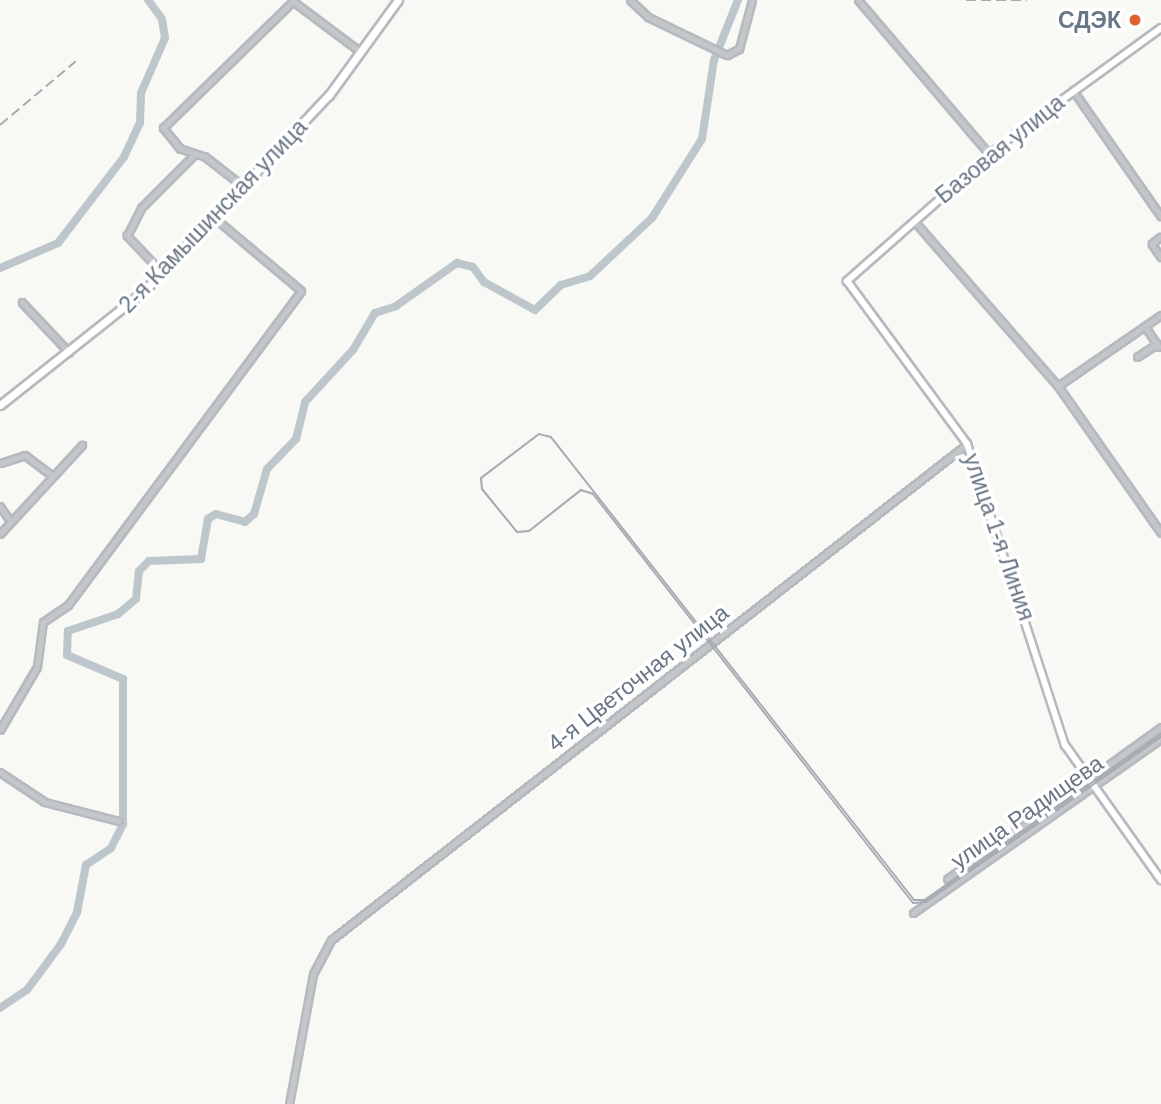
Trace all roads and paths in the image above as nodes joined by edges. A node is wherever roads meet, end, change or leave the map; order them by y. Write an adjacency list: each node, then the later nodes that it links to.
1 (398, 0): 6 (main road, 2-я Камышинская улица)
2 (630, 0): 3 (street)
3 (752, 0)
4 (858, 0): 9 (street)
5 (1161, 28): 7 (main road, Базовая улица)
6 (361, 52): 8 (street); 10 (main road, 2-я Камышинская улица)
7 (1073, 90): 9 (main road, Базовая улица); 11 (street)
8 (194, 155): 10 (street); 16 (street)
9 (989, 155): 13 (main road, Базовая улица)
10 (242, 186): 12 (main road, 2-я Камышинская улица)
11 (1161, 216)
12 (214, 218): 16 (main road, 2-я Камышинская улица); 35 (street)
13 (914, 221): 17 (main road, Базовая улица); 23 (street)
14 (1161, 237): 15 (street)
15 (1161, 257)
16 (162, 272): 21 (main road, 2-я Камышинская улица)
17 (847, 281): 25 (main road, улица 1-я Линия)
18 (22, 302): 21 (street)
19 (1161, 315): 20 (street)
20 (1145, 326): 22 (street); 23 (street)
21 (69, 352): 24 (main road, 2-я Камышинская улица)
22 (1138, 358)
23 (1058, 386): 31 (street)
24 (0, 405)
25 (967, 444): 38 (main road, улица 1-я Линия); 44 (street, 4-я Цветочная улица)
26 (82, 445): 28 (street)
27 (0, 463): 28 (street)
28 (52, 475): 30 (street)
29 (0, 506): 30 (street)
30 (10, 522): 33 (street)
31 (1159, 525): 32 (street)
32 (1161, 533)
33 (0, 534)
34 (1161, 727): 38 (street, улица Радищева)
35 (0, 730)
36 (1161, 739): 39 (street, улица Радищева)
37 (0, 772): 40 (street)
38 (1089, 779): 39 (main road, улица 1-я Линия); 41 (street)
39 (1095, 786): 42 (main road); 43 (street, улица Радищева)
40 (119, 821)
41 (947, 879)
42 (1161, 880)
43 (913, 913)
44 (289, 1104)

